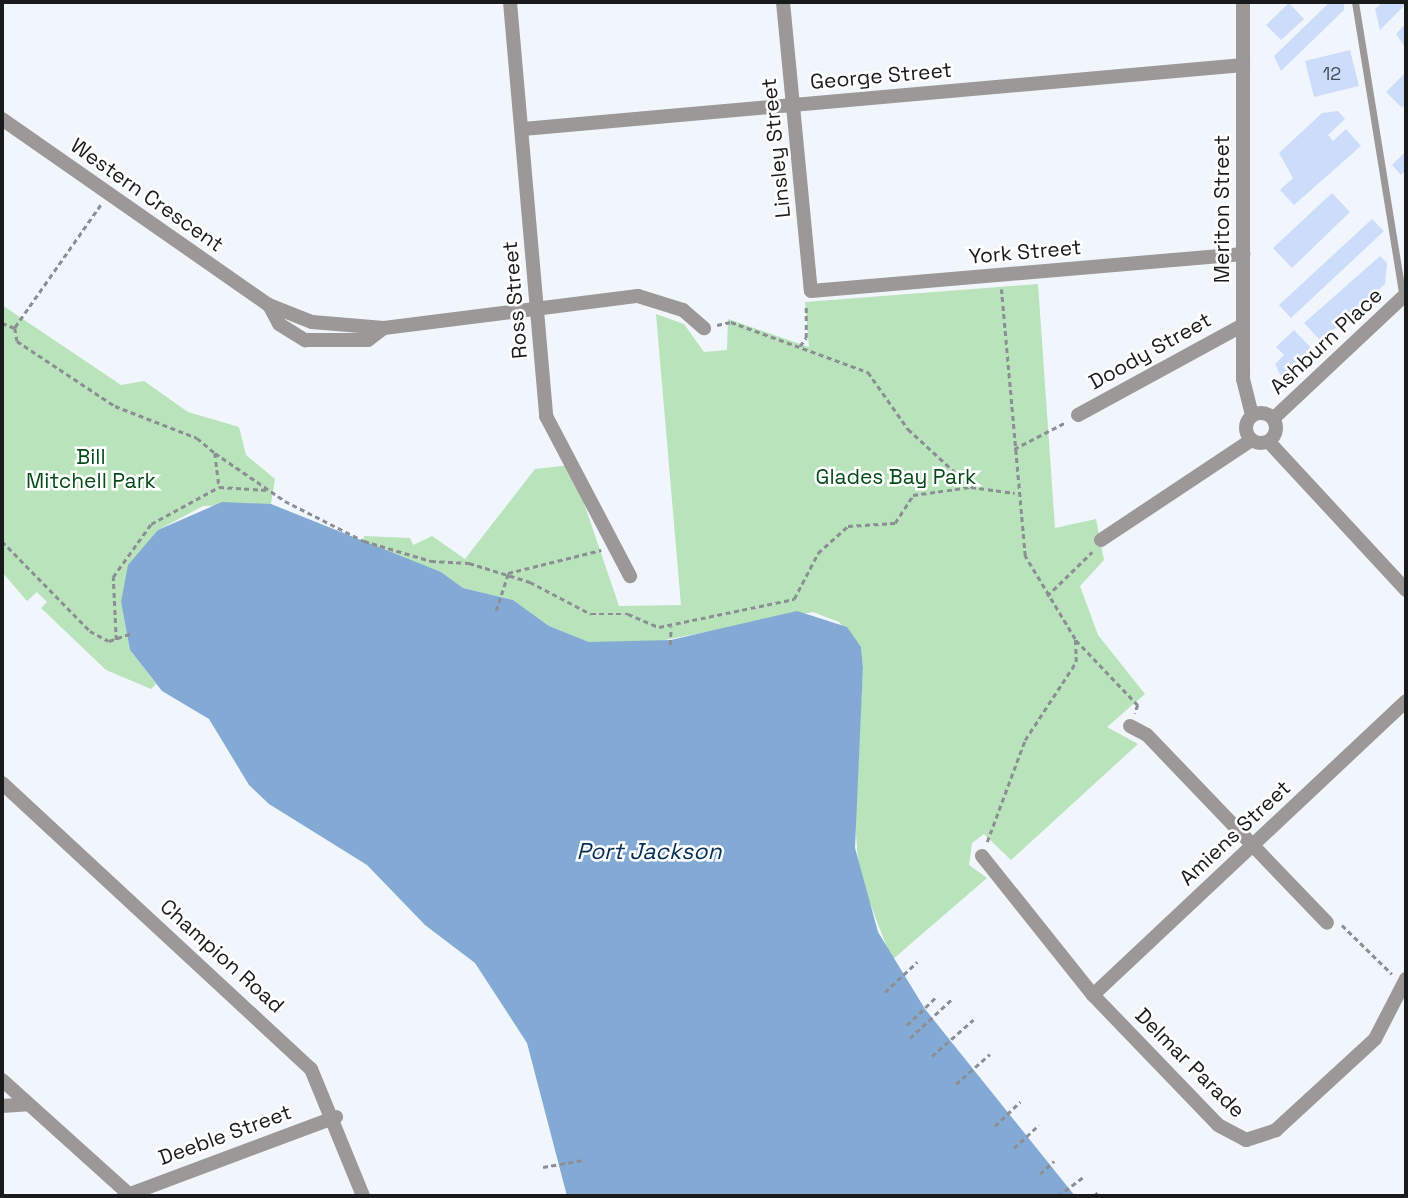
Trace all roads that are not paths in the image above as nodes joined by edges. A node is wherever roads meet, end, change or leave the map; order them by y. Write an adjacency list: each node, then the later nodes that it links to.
1 (510, 2): 8 (street, Ross Street)
2 (783, 2): 6 (street, Linsley Street)
3 (1243, 2): 5 (street, Meriton Street)
4 (1355, 2): 11 (lane)
5 (1243, 65): 6 (street, George Street); 9 (street, Meriton Street)
6 (793, 105): 8 (street, George Street); 10 (street, Linsley Street)
7 (2, 119): 12 (street, Western Crescent)
8 (523, 129): 12 (street, Ross Street)
9 (1243, 254): 10 (street, York Street); 13 (street, Meriton Street)
10 (811, 291)
11 (1404, 296): 17 (street, Ashburn Place)
12 (536, 309): 14 (street, Western Crescent); 21 (street, Ross Street)
13 (1243, 324): 15 (street, Doody Street); 16 (street, Meriton Street)
14 (704, 328)
15 (1078, 415)
16 (1252, 415): 17 (street); 18 (street, Meriton Street)
17 (1274, 418): 19 (street)
18 (1250, 440): 19 (street); 20 (street)
19 (1269, 442): 22 (street)
20 (1101, 540)
21 (630, 576)
22 (1406, 590)
23 (1406, 701): 26 (street, Amiens Street)
24 (1130, 726): 26 (street)
25 (2, 783): 34 (street, Champion Road)
26 (1253, 845): 28 (street); 30 (street, Amiens Street)
27 (982, 856): 30 (street, Delmar Parade)
28 (1327, 923)
29 (1404, 981): 30 (street, Delmar Parade)
30 (1093, 995)
31 (2, 1080): 32 (street)
32 (28, 1104): 33 (street); 35 (street)
33 (2, 1106)
34 (336, 1117): 35 (street, Deeble Street); 36 (street, Champion Road)
35 (131, 1195)
36 (363, 1196)

